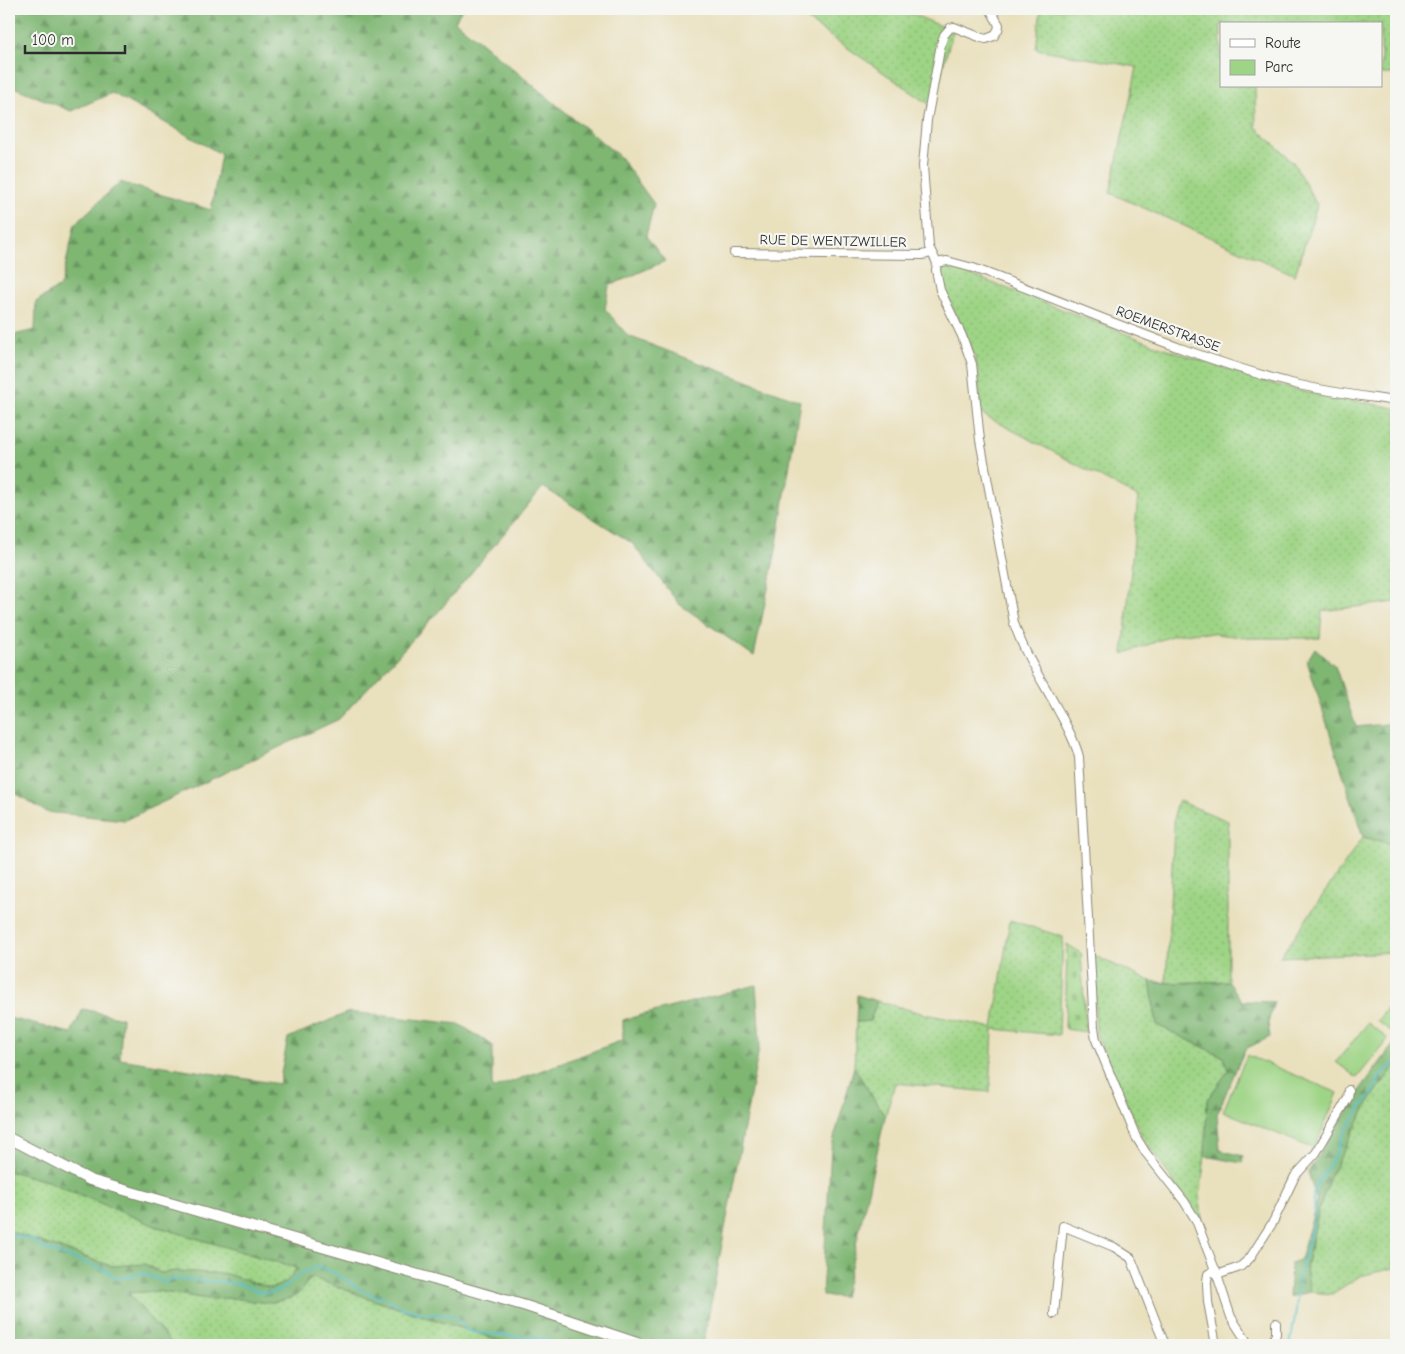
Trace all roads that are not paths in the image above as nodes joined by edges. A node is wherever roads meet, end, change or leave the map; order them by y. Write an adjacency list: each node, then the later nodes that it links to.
1 (990, 9): 3 (street)
2 (734, 253): 3 (street, RUE DE WENTZWILLER)
3 (931, 253): 4 (street)
4 (937, 263): 5 (street, ROEMERSTRASSE); 8 (street)
5 (1396, 401)
6 (1349, 1090): 8 (street)
7 (9, 1138): 11 (street)
8 (1217, 1272): 13 (street); 14 (street)
9 (1054, 1314): 12 (street)
10 (1276, 1323): 15 (street)
11 (643, 1345)
12 (1165, 1345)
13 (1216, 1345)
14 (1249, 1345)
15 (1271, 1345)

